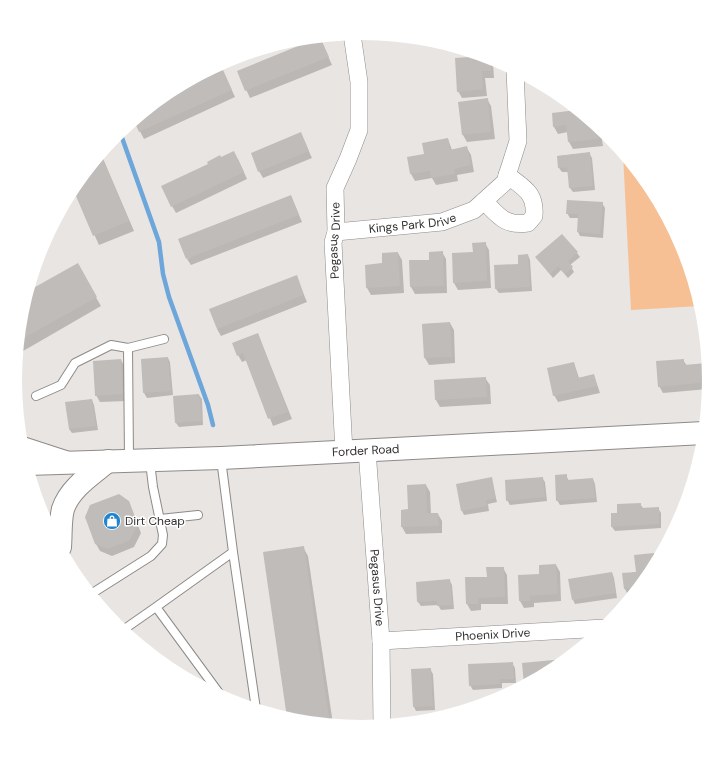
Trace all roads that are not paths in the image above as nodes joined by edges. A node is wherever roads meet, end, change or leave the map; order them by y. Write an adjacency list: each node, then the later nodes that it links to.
1 (353, 40): 5 (street, Pegasus Drive)
2 (515, 77): 3 (street, Kings Park Drive)
3 (507, 175): 4 (street, Kings Park Drive); 4 (street)
4 (484, 201): 5 (street, Kings Park Drive)
5 (336, 232): 12 (street, Pegasus Drive)
6 (164, 339): 7 (lane)
7 (128, 348): 8 (lane); 14 (lane)
8 (36, 396)
9 (697, 433): 10 (main road, Forder Road)
10 (367, 450): 12 (main road, Forder Road); 26 (street, Pegasus Drive)
11 (30, 451): 16 (main road)
12 (344, 452): 13 (main road, Forder Road)
13 (221, 458): 14 (main road, Forder Road); 21 (lane)
14 (140, 460): 15 (main road, Forder Road); 19 (lane)
15 (108, 461): 16 (main road, Forder Road); 20 (main road)
16 (65, 462): 17 (main road, Forder Road)
17 (33, 464)
18 (198, 515): 19 (lane)
19 (160, 519): 22 (lane)
20 (61, 537)
21 (233, 552): 23 (lane); 28 (lane)
22 (95, 591)
23 (156, 607): 24 (lane); 27 (lane)
24 (128, 626)
25 (593, 629): 26 (street, Phoenix Drive)
26 (381, 640): 29 (street, Pegasus Drive)
27 (214, 686)
28 (255, 703)
29 (382, 719)

